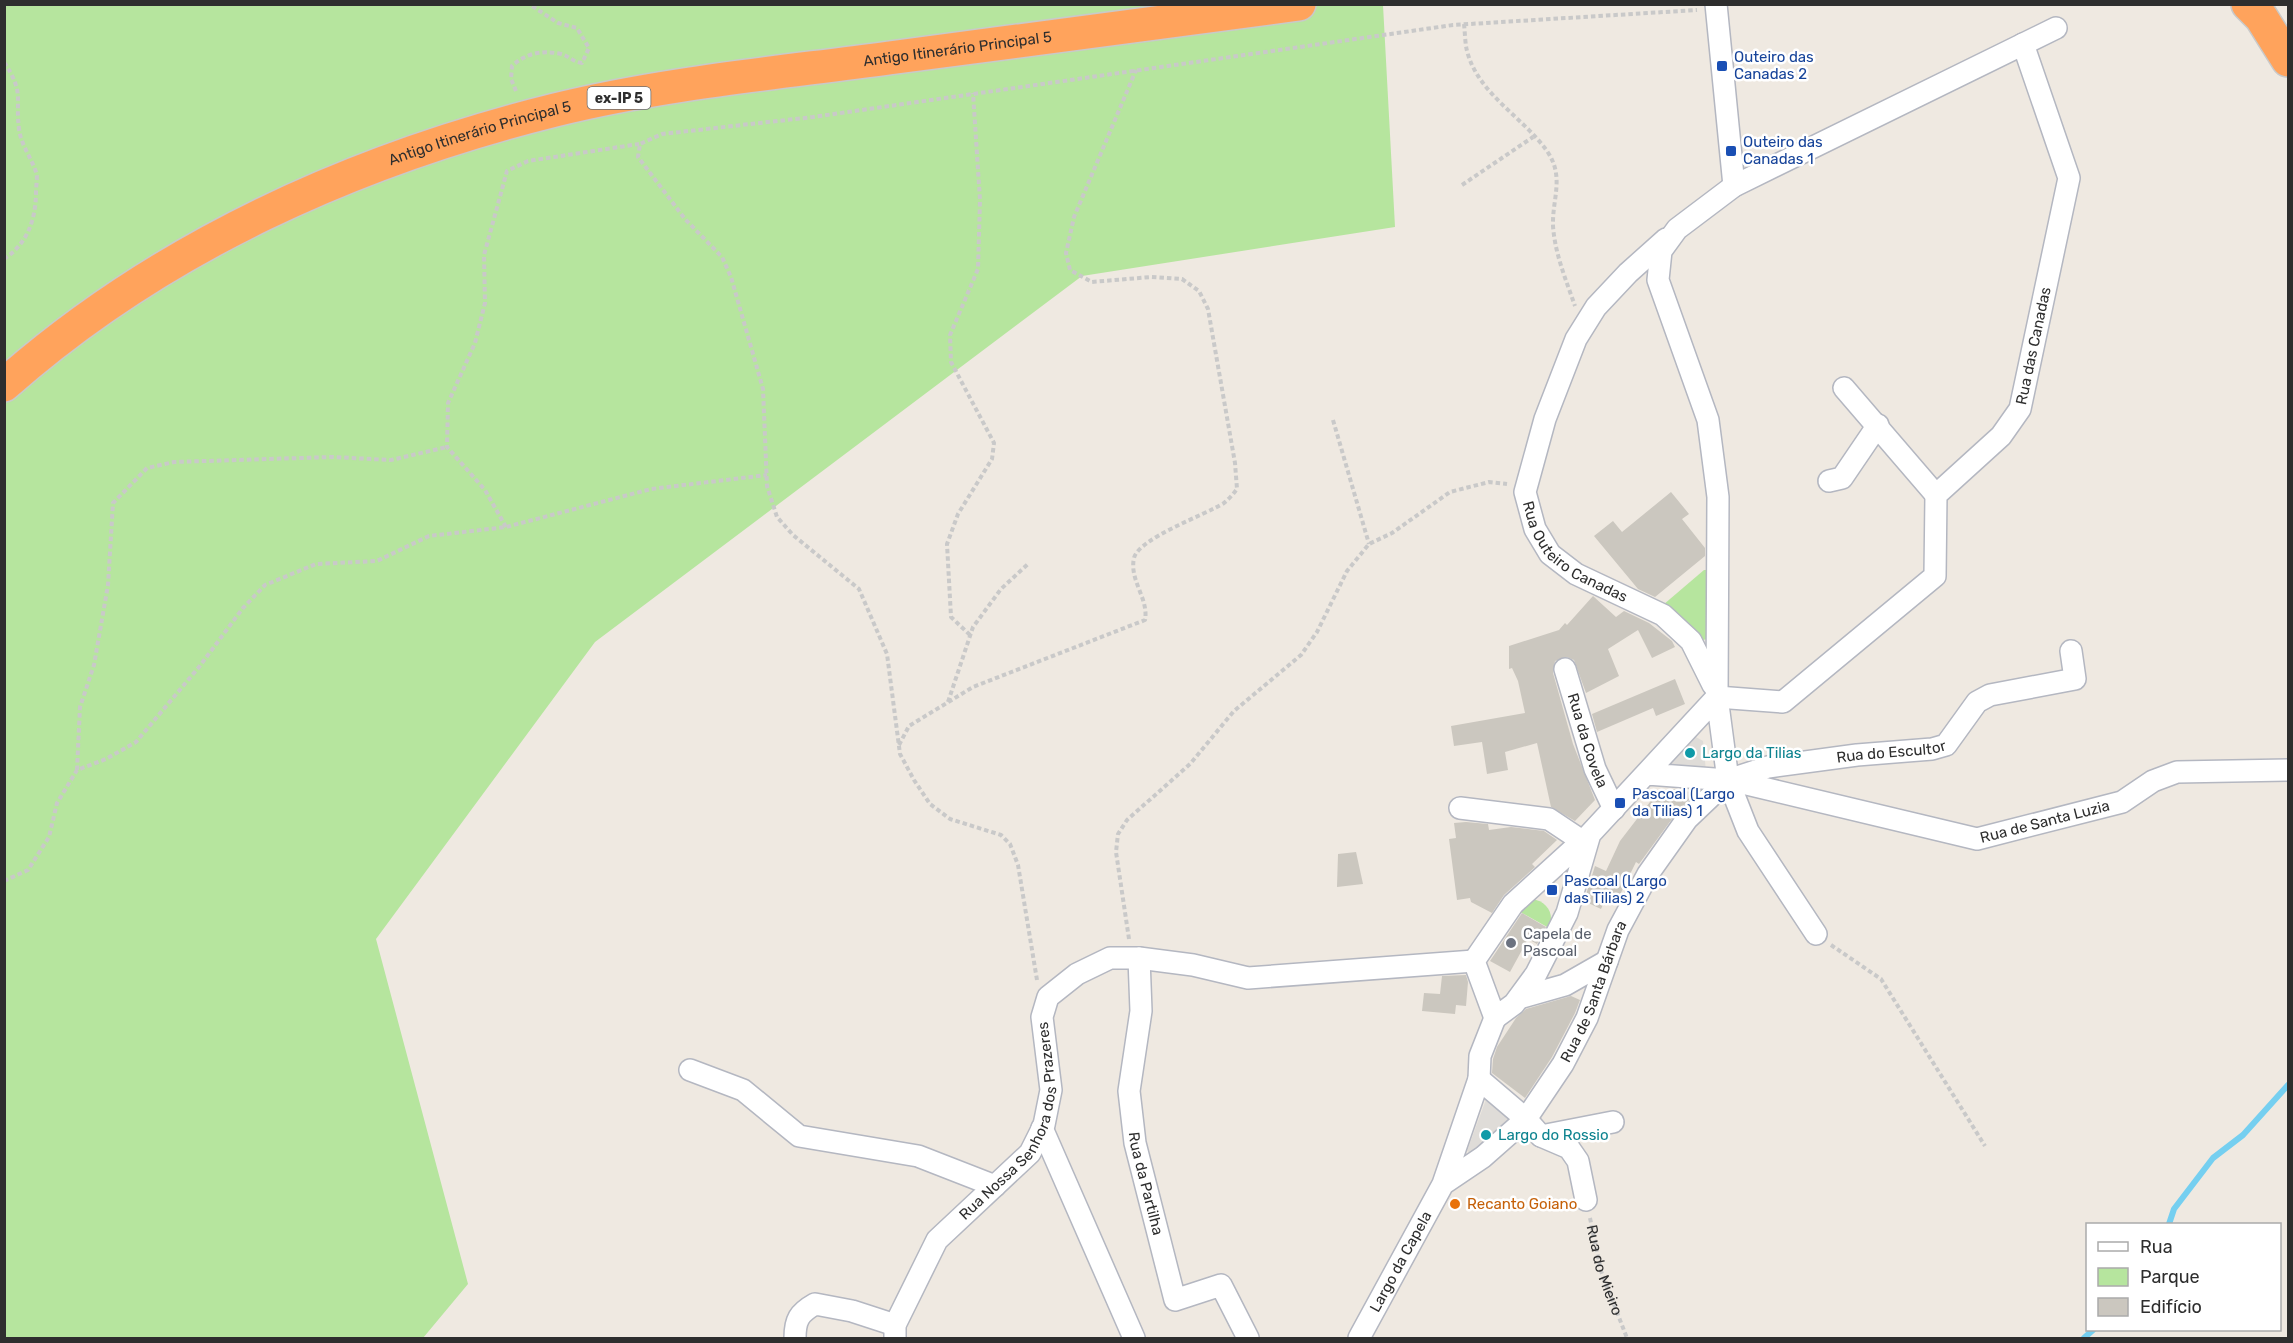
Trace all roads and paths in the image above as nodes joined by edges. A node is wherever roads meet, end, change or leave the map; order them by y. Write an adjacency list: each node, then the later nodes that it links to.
1 (529, 4): 11 (path)
2 (1299, 4): 20 (highway, Antigo Itinerário Principal 5 / ex-IP 5)
3 (2248, 4): 8 (highway)
4 (1716, 6): 5 (path); 16 (street)
5 (1464, 24): 10 (path); 13 (path)
6 (2056, 28): 7 (street)
7 (2023, 44): 16 (street); 28 (street, Rua das Canadas)
8 (2289, 60)
9 (4, 62): 18 (path)
10 (1136, 69): 12 (path); 36 (path)
11 (516, 91)
12 (973, 93): 14 (path); 32 (path)
13 (1533, 137): 15 (path); 19 (path)
14 (640, 144): 24 (path); 25 (path)
15 (1462, 185)
16 (1734, 186): 17 (street)
17 (1677, 229): 19 (street, Rua Outeiro Canadas); 35 (street)
18 (4, 259)
19 (1582, 329): 27 (street, Rua Outeiro Canadas)
20 (4, 385)
21 (1844, 388): 23 (street)
22 (1333, 420): 30 (path)
23 (1878, 425): 26 (street); 28 (street)
24 (447, 447): 29 (path); 39 (path)
25 (767, 475): 29 (path); 37 (path)
26 (1829, 481)
27 (1525, 492): 30 (path); 35 (street, Rua Outeiro Canadas)
28 (1936, 495): 35 (street)
29 (506, 526): 39 (path)
30 (1369, 544): 49 (path)
31 (1029, 563): 32 (path)
32 (970, 635): 36 (path)
33 (2071, 651): 41 (street, Rua do Escultor)
34 (1565, 669): 43 (street, Rua da Covela)
35 (1717, 697): 40 (street); 41 (street)
36 (948, 702): 37 (path)
37 (898, 745): 53 (path)
38 (2288, 768): 41 (street, Rua de Santa Luzia)
39 (77, 770): 45 (path)
40 (1647, 774): 41 (street); 43 (street)
41 (1728, 780): 48 (street); 51 (street, Rua de Santa Bárbara)
42 (1460, 808): 44 (street)
43 (1614, 809): 44 (street)
44 (1586, 838): 46 (street); 47 (street)
45 (4, 881)
46 (1530, 889): 47 (street); 50 (street)
47 (1567, 913): 52 (street)
48 (1816, 934): 61 (path)
49 (1139, 958): 50 (street, Rua Nossa Senhora dos Prazeres); 53 (street, Rua Nossa Senhora dos Prazeres); 68 (street, Rua da Partilha)
50 (1474, 961): 54 (street)
51 (1607, 961): 52 (street); 57 (street, Rua de Santa Bárbara)
52 (1519, 998): 54 (street)
53 (1042, 1017): 59 (street, Rua Nossa Senhora dos Prazeres)
54 (1496, 1018): 56 (street)
55 (690, 1070): 63 (street)
56 (1479, 1079): 57 (street); 62 (street)
57 (1526, 1119): 60 (street); 62 (street)
58 (1613, 1122): 60 (street)
59 (1042, 1128): 63 (street, Rua Nossa Senhora dos Prazeres); 67 (street)
60 (1540, 1136): 64 (street)
61 (1985, 1146)
62 (1443, 1184): 69 (street, Largo da Capela)
63 (995, 1186): 65 (street, Rua Nossa Senhora dos Prazeres)
64 (1586, 1200): 70 (path, Rua do Mieiro)
65 (895, 1332): 66 (street)
66 (795, 1338)
67 (1134, 1338)
68 (1248, 1338)
69 (1359, 1338)
70 (1627, 1338)

